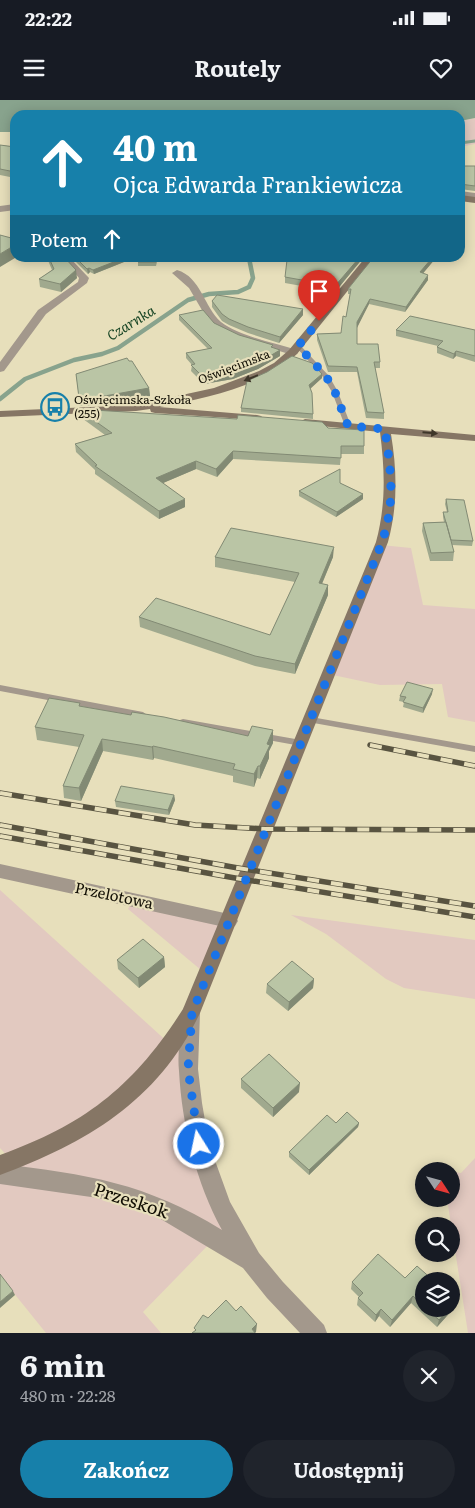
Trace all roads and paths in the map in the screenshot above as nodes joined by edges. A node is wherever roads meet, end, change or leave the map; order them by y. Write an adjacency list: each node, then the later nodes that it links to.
1 (68, 262): 5 (street)
2 (366, 262): 4 (main road, Oświęcimska)
3 (177, 273): 4 (street)
4 (296, 349): 6 (main road, Oświęcimska, one-way to 6); 12 (lane)
5 (0, 369)
6 (211, 392): 7 (main road, Oświęcimska); 9 (main road)
7 (136, 408): 8 (main road, Oświęcimska); 9 (main road)
8 (0, 414)
9 (204, 414): 10 (main road)
10 (272, 420)
11 (296, 422): 12 (main road)
12 (348, 426): 13 (main road)
13 (385, 429): 14 (main road, one-way to 14); 17 (main road)
14 (475, 438)
15 (0, 688): 16 (lane)
16 (148, 716)
17 (311, 720): 19 (main road); 20 (lane)
18 (177, 721): 19 (lane)
19 (301, 743): 22 (main road)
20 (475, 748)
21 (0, 871): 22 (street, Przelotowa)
22 (229, 921): 23 (main road)
23 (192, 1013): 24 (main road); 26 (street, Przeskok)
24 (0, 1165)
25 (0, 1174): 26 (street, Przeskok)
26 (251, 1261): 27 (street, Przeskok)
27 (316, 1333)

